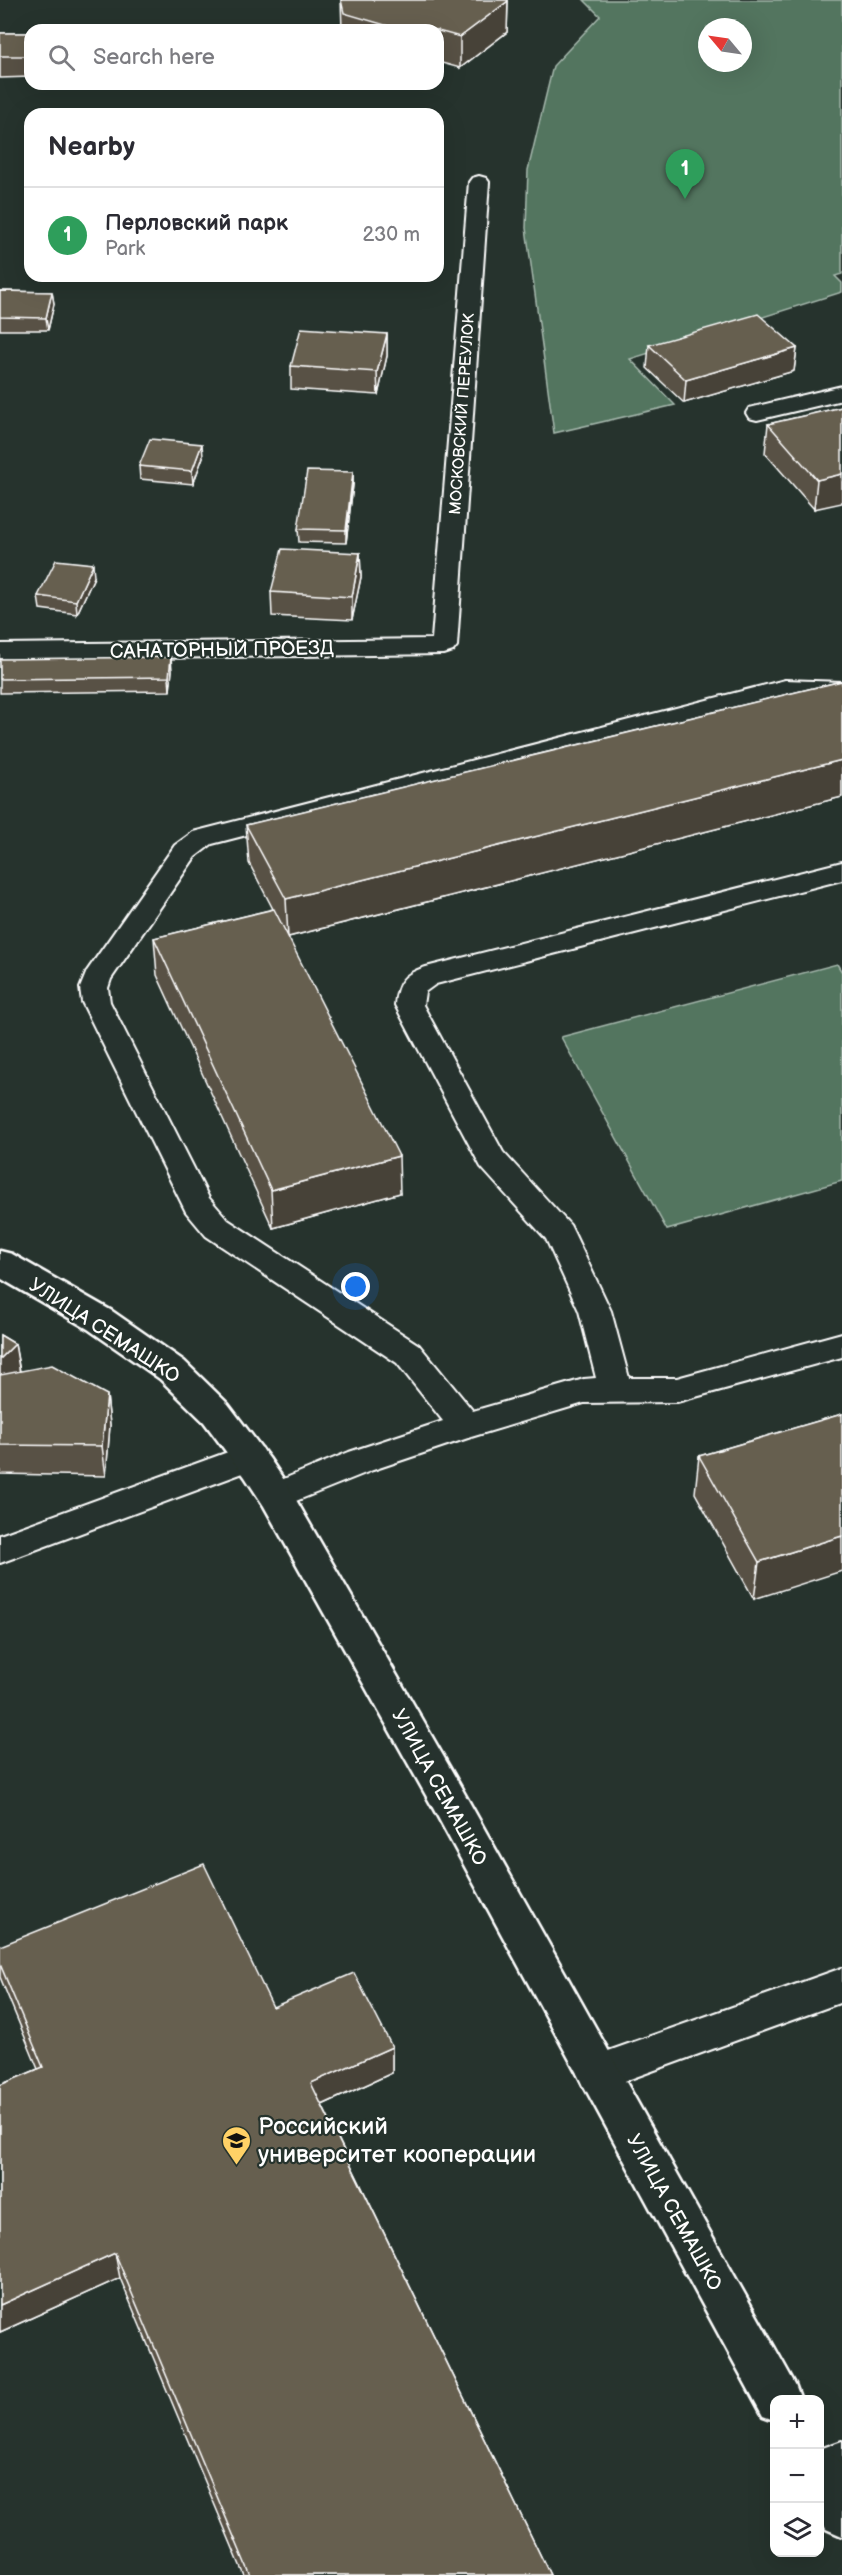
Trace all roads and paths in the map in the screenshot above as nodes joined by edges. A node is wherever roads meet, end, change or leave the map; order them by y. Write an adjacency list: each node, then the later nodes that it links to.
1 (478, 182): 4 (lane, МОСКОВСКИЙ ПЕРЕУЛОК)
2 (842, 393): 3 (lane)
3 (757, 413)
4 (444, 646): 5 (lane, САНАТОРНЫЙ ПРОЕЗД)
5 (0, 652)
6 (842, 690): 11 (lane)
7 (842, 871): 10 (lane)
8 (0, 1263): 12 (main road, УЛИЦА СЕМАШКО)
9 (842, 1345): 10 (lane)
10 (615, 1391): 11 (lane)
11 (466, 1425): 13 (lane)
12 (250, 1457): 13 (main road, УЛИЦА СЕМАШКО); 14 (lane)
13 (276, 1496): 16 (main road, УЛИЦА СЕМАШКО)
14 (0, 1549)
15 (842, 1985): 16 (lane)
16 (597, 2073): 17 (main road, УЛИЦА СЕМАШКО)
17 (776, 2395)
18 (842, 2462): 19 (lane)
19 (824, 2470)
20 (824, 2481): 21 (main road)
21 (842, 2513)

